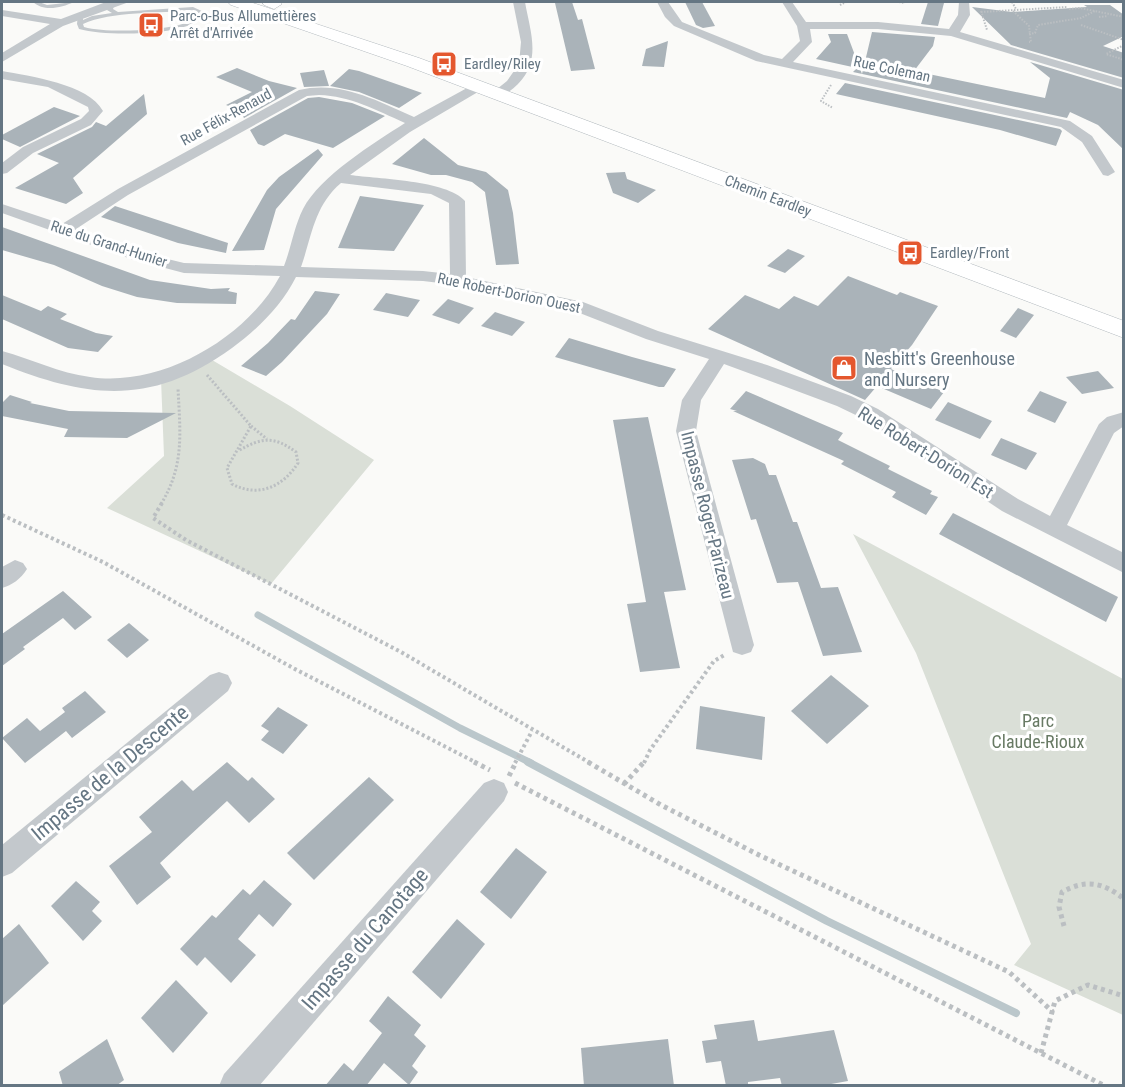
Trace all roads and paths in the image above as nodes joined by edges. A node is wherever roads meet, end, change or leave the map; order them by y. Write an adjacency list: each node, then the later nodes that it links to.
1 (36, 2): 2 (lane)
2 (71, 2)
3 (236, 2): 33 (main road, Chemin Eardley)
4 (271, 2): 33 (main road, Chemin Eardley)
5 (519, 2): 38 (street)
6 (663, 2): 34 (street, Rue Coleman)
7 (787, 2): 25 (street)
8 (846, 2): 15 (path)
9 (899, 2): 13 (path)
10 (1012, 2): 17 (path)
11 (1107, 2): 12 (path)
12 (1124, 2)
13 (905, 3)
14 (112, 5): 22 (street); 22 (lane)
15 (840, 5)
16 (964, 6): 17 (path); 26 (street)
17 (1015, 10): 18 (path); 27 (path)
18 (1095, 11): 21 (path); 23 (path)
19 (2, 13): 24 (street)
20 (1100, 16): 21 (path)
21 (1124, 17)
22 (80, 19): 24 (street)
23 (1070, 20): 27 (path); 28 (path)
24 (60, 22): 31 (street)
25 (803, 26): 26 (street); 34 (street)
26 (952, 33): 37 (street)
27 (1029, 34): 29 (path)
28 (1124, 40)
29 (1024, 44)
30 (1124, 45): 32 (path)
31 (2, 58)
32 (1124, 60)
33 (413, 62): 38 (main road, Chemin Eardley)
34 (785, 63): 36 (street, Rue Coleman)
35 (2, 75): 41 (street)
36 (839, 75): 39 (path); 42 (street, Rue Coleman)
37 (1124, 84)
38 (488, 90): 40 (street); 48 (main road, Chemin Eardley)
39 (833, 108)
40 (415, 122): 43 (street); 45 (street, Rue Félix-Renaud)
41 (2, 170)
42 (1108, 172)
43 (337, 178): 46 (street); 47 (street)
44 (2, 208): 45 (street, Rue du Grand-Hunier)
45 (63, 230): 46 (street, Rue du Grand-Hunier)
46 (290, 273): 47 (street, Rue Robert-Dorion Ouest); 51 (street)
47 (457, 280): 50 (street, Rue Robert-Dorion Ouest)
48 (1124, 330)
49 (2, 357): 52 (street)
50 (720, 357): 58 (street, Rue Robert-Dorion Est); 60 (street, Impasse Roger-Parizeau)
51 (197, 364): 52 (street); 54 (path)
52 (177, 373): 62 (path)
53 (1124, 419): 58 (street)
54 (251, 426): 55 (path); 56 (path)
55 (268, 440): 56 (path); 56 (path)
56 (238, 451)
57 (2, 515): 70 (path)
58 (1054, 530): 59 (street, Rue Robert-Dorion Est)
59 (1124, 564)
60 (742, 645): 64 (path)
61 (219, 683): 65 (street, Impasse de la Descente)
62 (532, 731): 63 (path); 64 (path)
63 (503, 781): 71 (street, Impasse du Canotage)
64 (624, 784): 69 (path)
65 (2, 863)
66 (1124, 899): 67 (path)
67 (1064, 926)
68 (1124, 996): 69 (path)
69 (1053, 1012): 70 (path)
70 (1041, 1053): 72 (path)
71 (236, 1086)
72 (1105, 1086)

